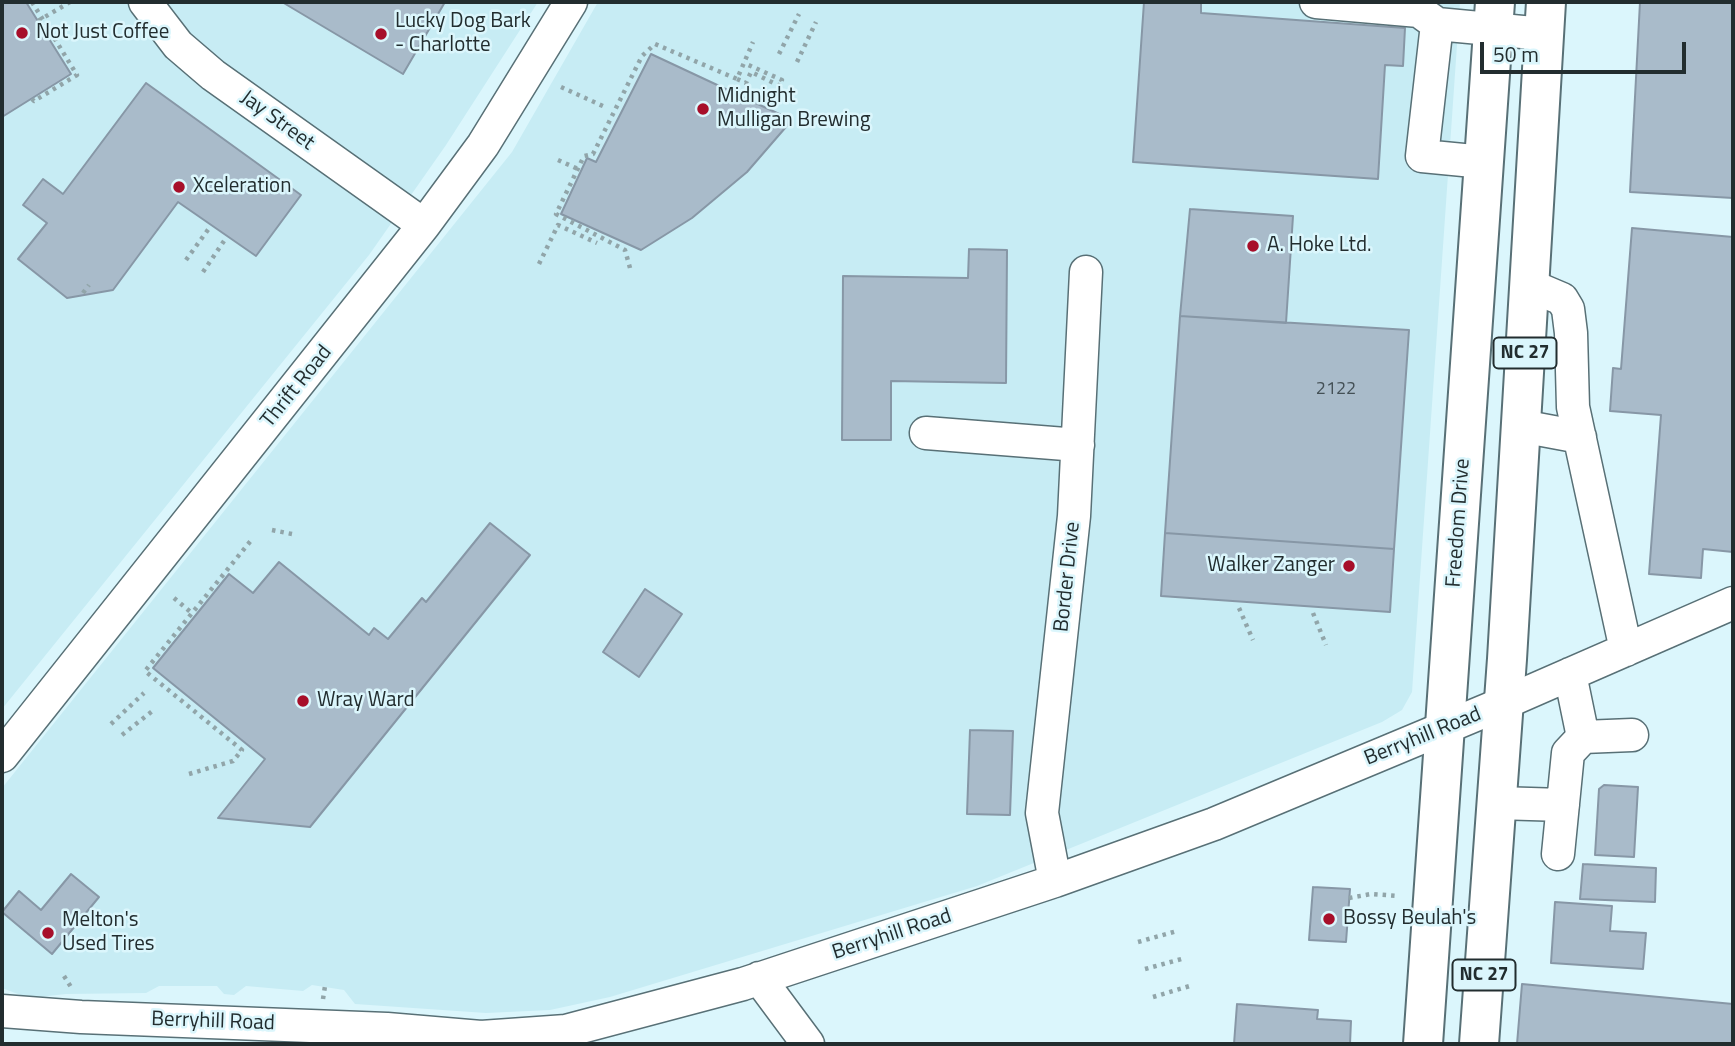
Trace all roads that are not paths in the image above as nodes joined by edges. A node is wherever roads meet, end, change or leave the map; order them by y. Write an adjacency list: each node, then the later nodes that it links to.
1 (145, 2): 8 (street, Jay Street)
2 (571, 2): 8 (street, Thrift Road)
3 (1316, 2): 6 (street)
4 (1495, 16): 5 (street); 6 (street); 7 (main road, Freedom Drive / NC 27)
5 (1545, 18): 10 (main road, NC 27)
6 (1437, 24): 7 (street)
7 (1484, 162): 19 (main road, Freedom Drive / NC 27)
8 (424, 225): 22 (street, Thrift Road)
9 (1086, 272): 14 (street, Border Drive)
10 (1529, 285): 11 (street); 12 (main road, NC 27)
11 (1576, 422): 12 (street); 16 (street)
12 (1521, 426): 18 (main road, NC 27)
13 (926, 433): 14 (street)
14 (1078, 445): 26 (street, Border Drive)
15 (1733, 603): 16 (street, Berryhill Road)
16 (1626, 650): 17 (street, Berryhill Road)
17 (1570, 674): 18 (street, Berryhill Road); 21 (street)
18 (1504, 703): 19 (street, Berryhill Road); 23 (main road, NC 27)
19 (1446, 727): 26 (street, Berryhill Road); 32 (main road, Freedom Drive / NC 27)
20 (1632, 735): 21 (street)
21 (1583, 737): 24 (street)
22 (2, 756)
23 (1497, 803): 24 (street); 33 (main road, NC 27)
24 (1563, 806): 25 (street)
25 (1558, 854)
26 (1055, 880): 27 (street, Berryhill Road)
27 (760, 978): 30 (street, Berryhill Road); 31 (street)
28 (2, 1010): 29 (street, Berryhill Road)
29 (82, 1031): 30 (street, Berryhill Road)
30 (391, 1037)
31 (808, 1044)
32 (1423, 1044)
33 (1479, 1044)

